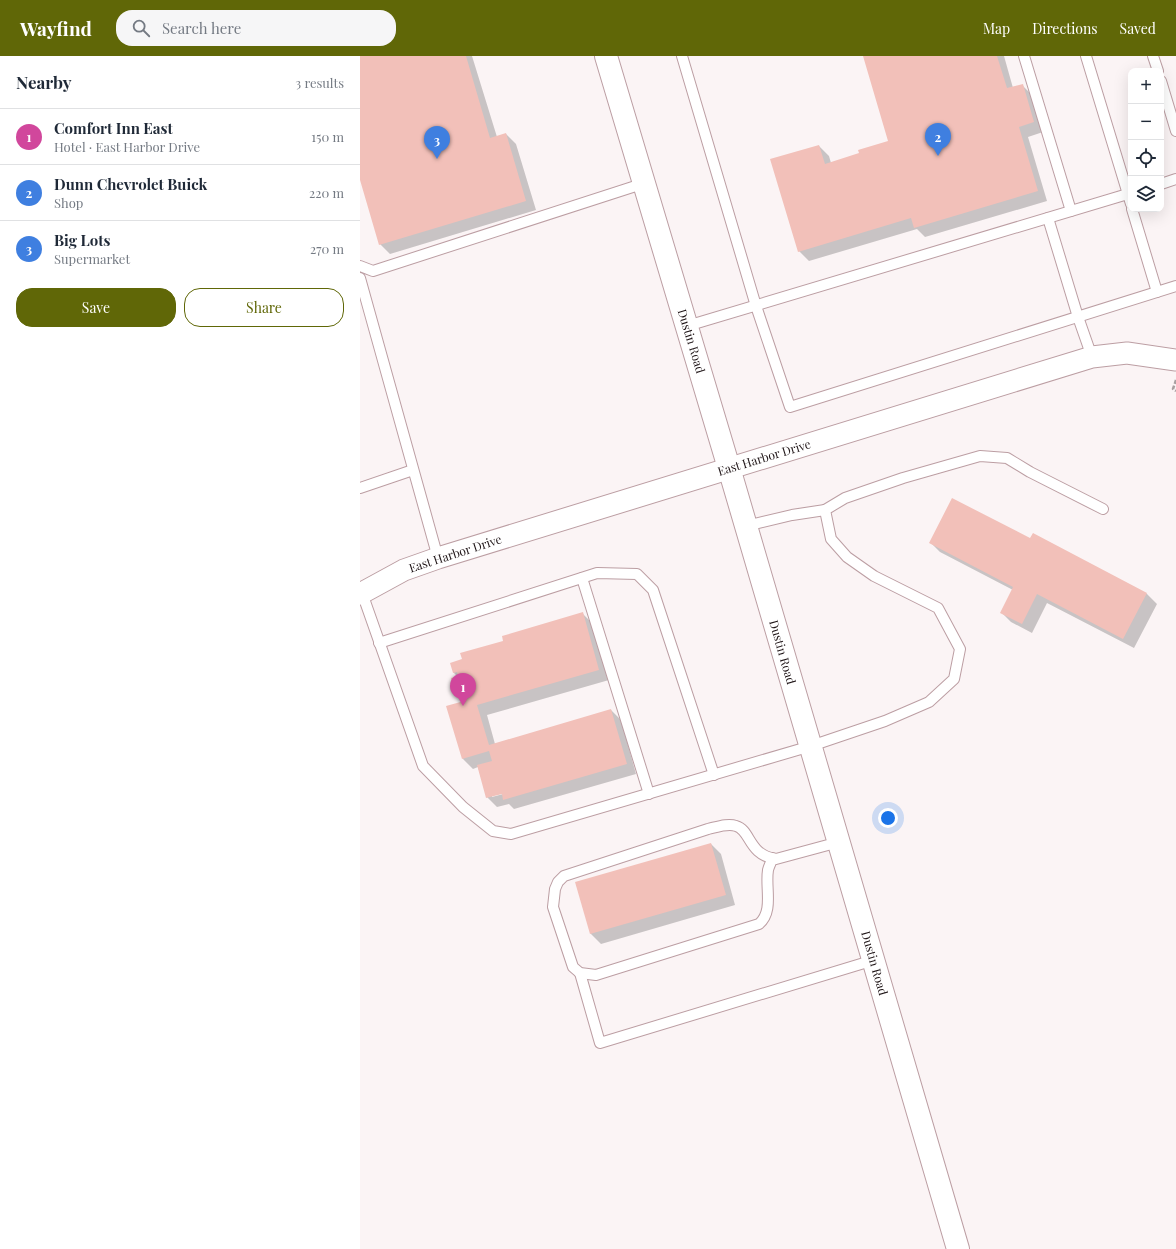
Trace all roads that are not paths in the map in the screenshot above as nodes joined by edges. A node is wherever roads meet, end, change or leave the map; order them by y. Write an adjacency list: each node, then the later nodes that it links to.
1 (606, 56): 10 (street, Dustin Road)
2 (682, 56): 21 (lane)
3 (1024, 56): 14 (lane)
4 (1086, 56): 12 (lane)
5 (1153, 56): 6 (lane)
6 (1157, 68)
7 (1164, 91): 8 (lane)
8 (1176, 132)
9 (1176, 179): 11 (lane)
10 (644, 183): 17 (lane); 23 (street, Dustin Road)
11 (1164, 183)
12 (1128, 190)
13 (1128, 193): 14 (lane)
14 (1071, 211): 16 (lane)
15 (1133, 212): 20 (lane)
16 (1048, 218): 21 (lane); 22 (lane)
17 (360, 266)
18 (360, 278): 27 (lane)
19 (1176, 286): 20 (lane)
20 (1158, 292): 22 (lane)
21 (756, 306): 22 (lane); 23 (lane)
22 (1078, 316): 24 (lane)
23 (687, 326): 26 (street, Dustin Road)
24 (1092, 357): 25 (street, East Harbor Drive); 26 (street, East Harbor Drive)
25 (1176, 360)
26 (730, 468): 31 (street, Dustin Road); 32 (street, East Harbor Drive)
27 (413, 470): 28 (lane); 32 (lane)
28 (360, 488)
29 (1103, 509): 30 (lane)
30 (825, 510): 31 (lane); 36 (lane)
31 (746, 526): 36 (street, Dustin Road)
32 (438, 558): 34 (street, East Harbor Drive)
33 (582, 578): 35 (lane); 37 (lane); 38 (lane)
34 (361, 594): 35 (lane)
35 (379, 643): 38 (lane)
36 (811, 746): 37 (lane); 39 (street, Dustin Road)
37 (714, 774): 38 (lane)
38 (649, 794)
39 (839, 842): 40 (lane); 41 (street, Dustin Road)
40 (772, 858): 42 (lane); 42 (lane)
41 (874, 960): 42 (lane); 43 (street, Dustin Road)
42 (580, 973)
43 (958, 1249)

